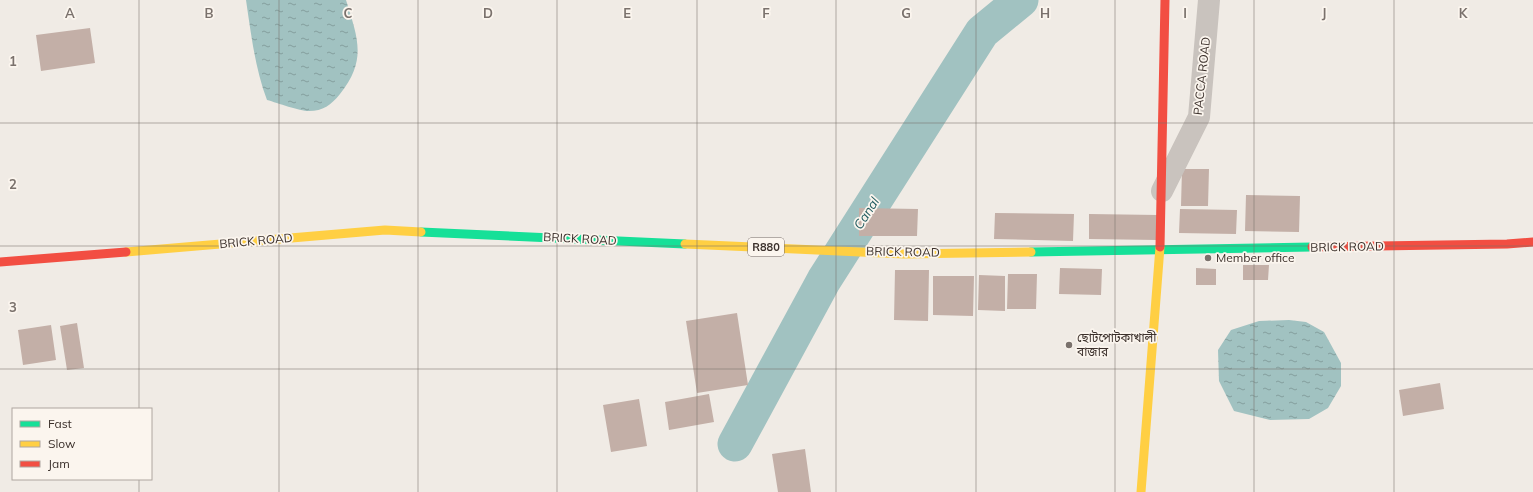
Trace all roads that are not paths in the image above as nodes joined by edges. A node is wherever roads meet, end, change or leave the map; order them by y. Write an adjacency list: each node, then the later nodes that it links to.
1 (1165, 0): 3 (main road)
2 (1209, 0): 3 (street, PACCA ROAD)
3 (1162, 192): 5 (main road)
4 (1533, 242): 5 (main road, BRICK ROAD / R880)
5 (1160, 249): 6 (main road, BRICK ROAD / R880); 7 (main road)
6 (0, 262)
7 (1140, 492)

